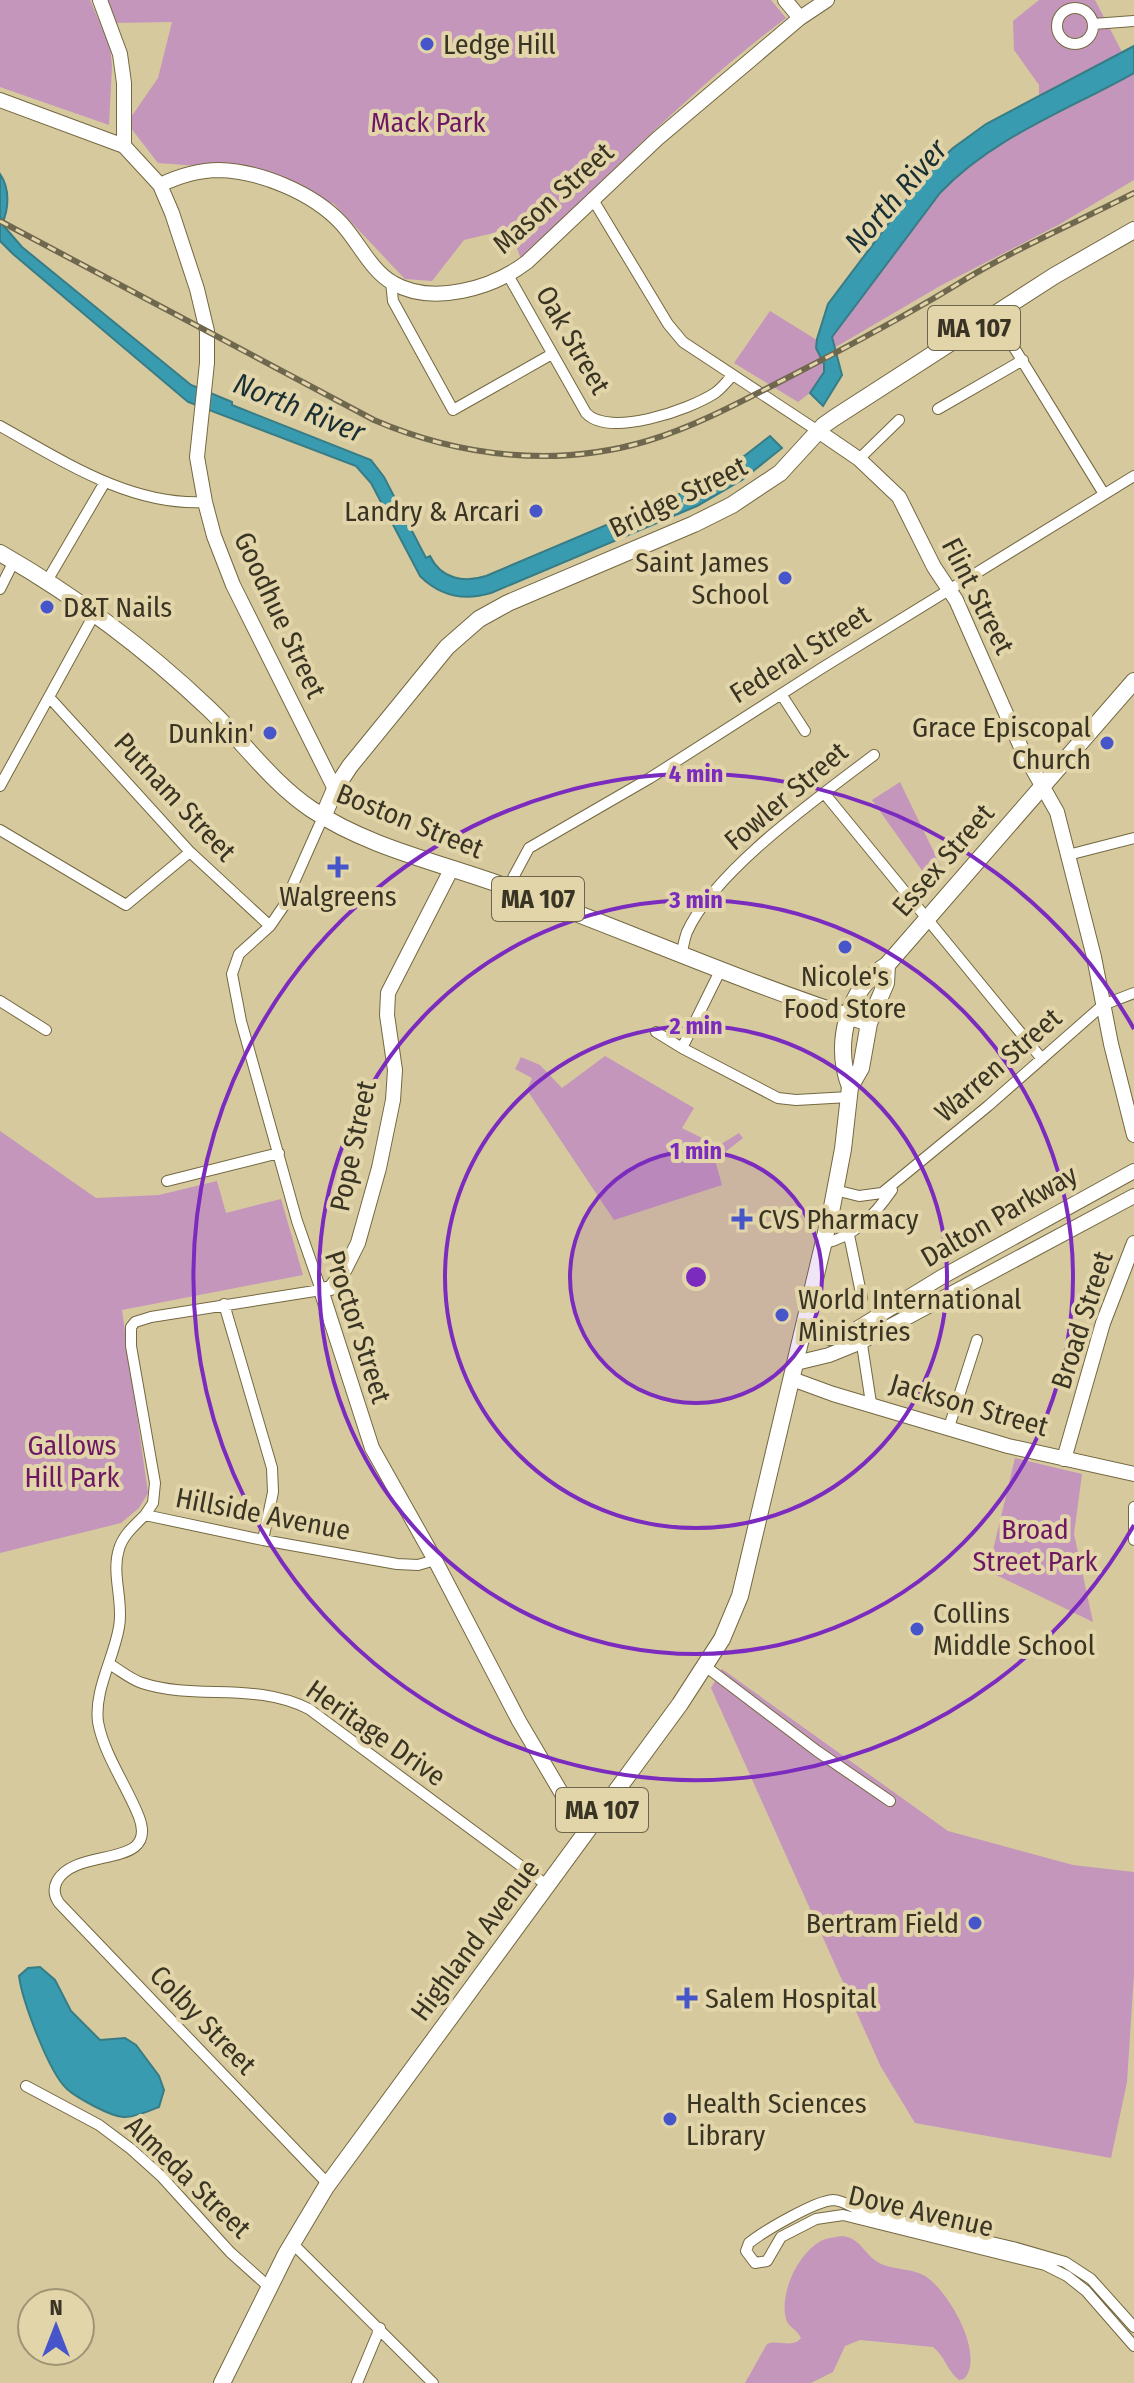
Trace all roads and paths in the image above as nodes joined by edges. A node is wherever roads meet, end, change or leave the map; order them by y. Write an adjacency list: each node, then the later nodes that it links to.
1 (100, 0): 8 (street)
2 (785, 0): 4 (street)
3 (827, 0): 4 (street, Mason Street)
4 (800, 18): 10 (street, Mason Street)
5 (1134, 21): 6 (street)
6 (1093, 24)
7 (0, 100): 8 (street)
8 (124, 146): 9 (street)
9 (160, 185): 13 (street); 26 (street, Goodhue Street)
10 (592, 198): 12 (street, Mason Street); 17 (street, Flint Street)
11 (1134, 230): 14 (main road, Bridge Street / MA 107)
12 (508, 275): 13 (street, Mason Street); 15 (street, Oak Street)
13 (391, 282): 15 (street)
14 (994, 315): 16 (street); 21 (main road, Bridge Street / MA 107)
15 (552, 354): 17 (street, Oak Street)
16 (1023, 360): 18 (street); 25 (street)
17 (732, 376): 21 (street, Flint Street)
18 (938, 409)
19 (899, 420): 22 (street)
20 (0, 426): 24 (street)
21 (818, 431): 22 (street, Flint Street); 39 (main road, Bridge Street / MA 107)
22 (859, 459): 30 (street, Flint Street)
23 (1134, 476): 25 (street, Federal Street)
24 (105, 482): 26 (street); 28 (street)
25 (1104, 494): 30 (street, Federal Street)
26 (205, 502): 39 (street, Goodhue Street)
27 (7, 557): 28 (main road, Boston Street); 29 (street)
28 (47, 581): 31 (main road, Boston Street)
29 (0, 589)
30 (950, 590): 33 (street, Federal Street); 38 (street, Flint Street)
31 (95, 613): 34 (street); 41 (main road, Boston Street)
32 (1134, 681): 38 (main road, Essex Street)
33 (781, 694): 35 (street); 47 (street, Federal Street)
34 (49, 697): 37 (street); 44 (street, Putnam Street)
35 (805, 731)
36 (874, 755): 40 (street, Fowler Street)
37 (2, 778)
38 (1043, 785): 45 (street, Flint Street); 48 (main road, Essex Street)
39 (335, 789): 41 (main road, Bridge Street / MA 107)
40 (824, 793): 48 (street); 50 (street, Fowler Street)
41 (323, 817): 46 (main road, Boston Street / MA 107); 49 (street, Proctor Street)
42 (0, 830): 44 (street)
43 (1134, 838): 45 (street)
44 (190, 852): 49 (street, Putnam Street)
45 (1068, 855): 55 (street, Flint Street)
46 (452, 868): 47 (main road, Boston Street / MA 107); 73 (street, Pope Street)
47 (508, 887): 50 (main road, Boston Street / MA 107)
48 (927, 919): 51 (main road, Essex Street); 61 (street)
49 (270, 926): 64 (street, Proctor Street)
50 (681, 956): 52 (main road, Boston Street / MA 107)
51 (887, 965): 56 (main road, Essex Street); 57 (main road, Essex Street)
52 (720, 971): 56 (main road, Boston Street / MA 107); 60 (street)
53 (1134, 993): 55 (street, Warren Street)
54 (0, 1001): 58 (street)
55 (1103, 1005): 61 (street, Warren Street); 63 (street, Flint Street)
56 (848, 1016): 57 (main road, Boston Street / MA 107); 62 (main road, Essex Street / MA 107)
57 (869, 1023): 62 (main road, Essex Street / MA 107)
58 (46, 1030)
59 (656, 1032): 60 (street)
60 (682, 1048): 62 (street)
61 (1042, 1059): 67 (street, Warren Street)
62 (850, 1092): 68 (main road, Essex Street / MA 107)
63 (1134, 1135)
64 (279, 1153): 66 (street); 73 (street, Proctor Street)
65 (1134, 1171): 77 (street, Dalton Parkway)
66 (167, 1181)
67 (898, 1182): 68 (street, Warren Street); 70 (street, Warren Street)
68 (835, 1190): 72 (main road, Essex Street / MA 107)
69 (1134, 1196): 77 (street, Dalton Parkway)
70 (849, 1235): 72 (street, Warren Street); 74 (street)
71 (1134, 1243): 82 (street, Broad Street)
72 (823, 1244): 76 (main road, Highland Avenue / MA 107)
73 (321, 1290): 75 (street); 88 (street, Proctor Street)
74 (862, 1298)
75 (224, 1304): 85 (street); 86 (street)
76 (804, 1327): 77 (street, Dalton Parkway); 79 (main road, Highland Avenue / MA 107)
77 (860, 1335): 79 (street, Dalton Parkway); 80 (street)
78 (977, 1340): 81 (street)
79 (794, 1371): 80 (street, Jackson Street); 90 (main road, Highland Avenue / MA 107)
80 (871, 1403): 81 (street, Jackson Street)
81 (949, 1427): 82 (street, Jackson Street)
82 (1064, 1459): 83 (street, Jackson Street)
83 (1134, 1474)
84 (1134, 1507): 87 (street)
85 (145, 1515): 86 (street, Hillside Avenue); 89 (street, Hillside Avenue)
86 (263, 1540): 88 (street, Hillside Avenue)
87 (1134, 1540)
88 (435, 1560): 92 (street, Proctor Street)
89 (109, 1664): 93 (street, Hillside Avenue); 94 (street, Heritage Drive)
90 (705, 1666): 91 (street); 92 (main road, Highland Avenue / MA 107)
91 (890, 1801)
92 (585, 1833): 94 (main road, Highland Avenue / MA 107)
93 (55, 1884): 96 (street, Colby Street)
94 (548, 1886): 96 (main road, Highland Avenue / MA 107)
95 (26, 2086): 98 (street, Almeda Street)
96 (328, 2184): 97 (main road, Highland Avenue / MA 107)
97 (292, 2243): 98 (main road, Highland Avenue / MA 107); 100 (street)
98 (269, 2287): 102 (main road, Highland Avenue / MA 107)
99 (1134, 2327): 101 (street, Dove Avenue)
100 (380, 2328): 103 (street); 104 (street)
101 (1134, 2346)
102 (222, 2383)
103 (357, 2383)
104 (433, 2383)

